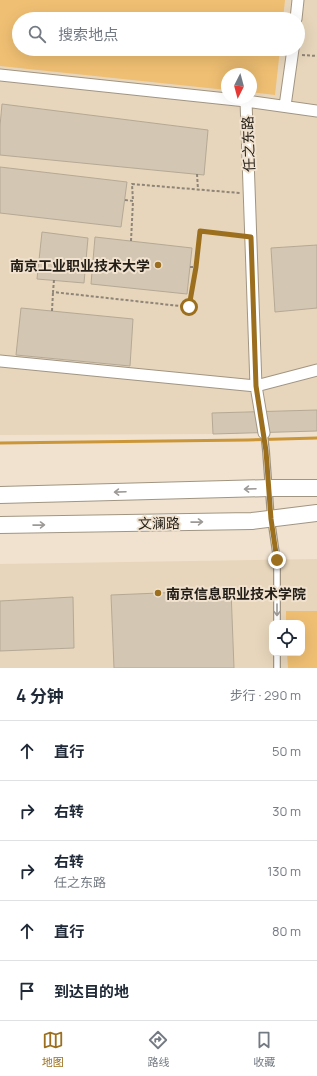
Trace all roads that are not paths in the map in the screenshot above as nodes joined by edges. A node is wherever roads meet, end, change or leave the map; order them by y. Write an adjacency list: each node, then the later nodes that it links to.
1 (298, 0): 2 (street)
2 (297, 12)
3 (292, 56): 8 (street)
4 (0, 76): 5 (street, 任之东路)
5 (221, 98)
6 (257, 102): 8 (street)
7 (246, 104): 12 (street, 任之东路)
8 (285, 106): 9 (street)
9 (317, 111)
10 (0, 361): 12 (street)
11 (317, 370): 12 (street)
12 (256, 386): 13 (street, 任之东路)
13 (264, 433): 14 (lane)
14 (269, 488): 15 (main road); 16 (main road, one-way to 16); 18 (lane)
15 (317, 488)
16 (0, 495)
17 (317, 513): 18 (main road, 文澜路)
18 (271, 519): 19 (main road, 文澜路, one-way to 18); 20 (lane, one-way to 20)
19 (0, 525)
20 (277, 620)
21 (277, 656): 22 (lane)
22 (277, 668)

